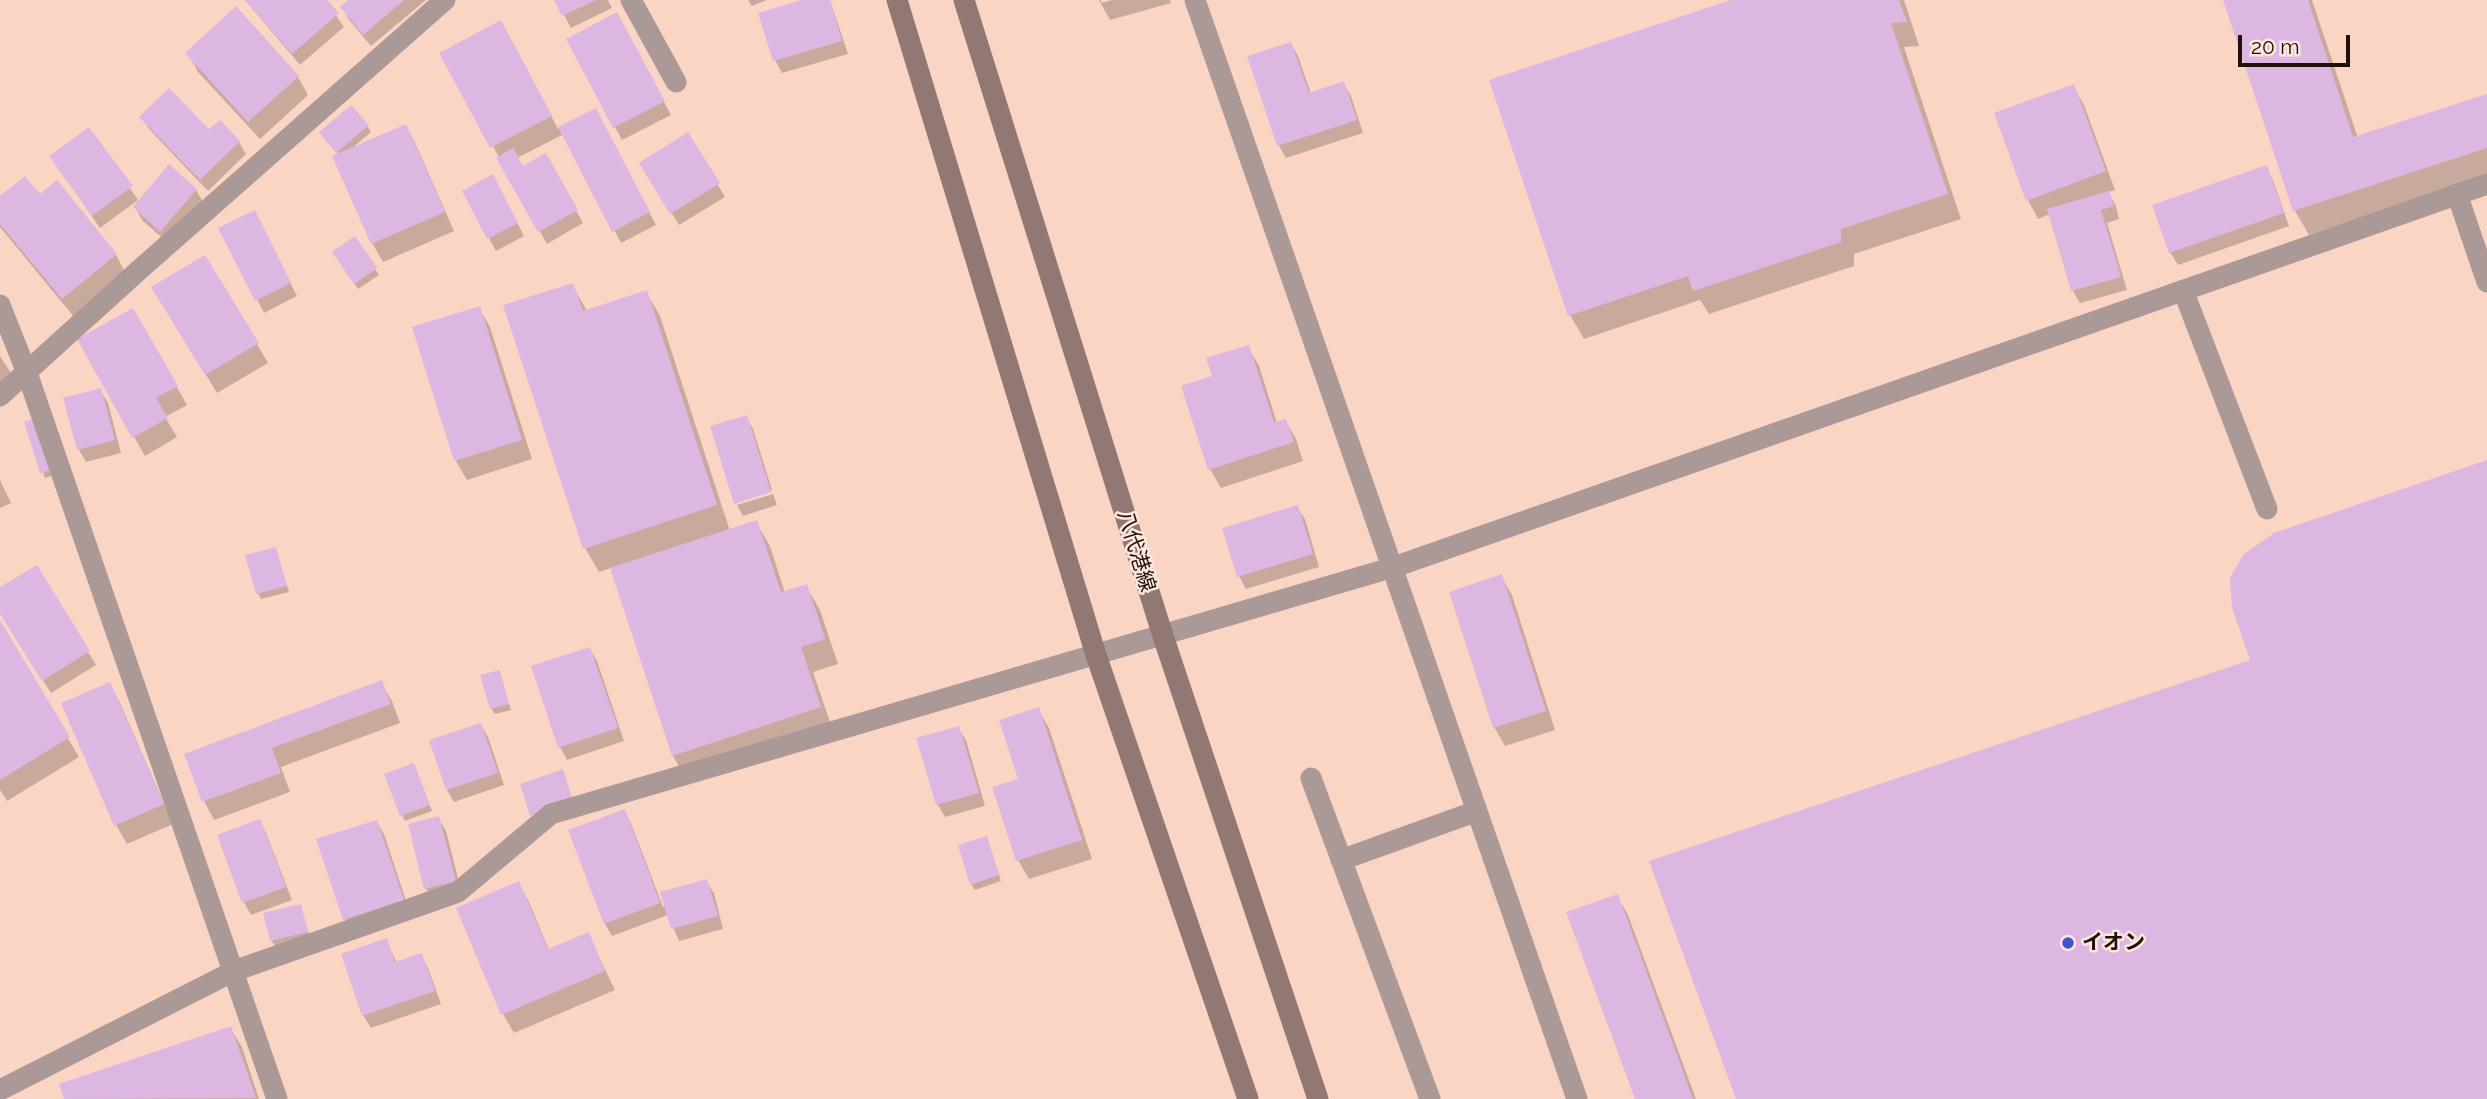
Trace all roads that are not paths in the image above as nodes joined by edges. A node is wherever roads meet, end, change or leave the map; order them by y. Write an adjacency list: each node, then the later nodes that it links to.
1 (445, 0): 12 (street)
2 (631, 0): 6 (street)
3 (897, 0): 17 (main road)
4 (964, 0): 16 (main road, 八代港線)
5 (1195, 0): 15 (street)
6 (676, 82)
7 (2487, 184): 8 (street)
8 (2457, 194): 9 (street); 10 (street)
9 (2487, 282)
10 (2183, 290): 14 (street); 15 (street)
11 (0, 305): 12 (street)
12 (27, 373): 13 (street); 21 (street)
13 (0, 396)
14 (2267, 509)
15 (1394, 567): 16 (street); 19 (street)
16 (1163, 636): 17 (street); 25 (main road, 八代港線)
17 (1096, 655): 21 (street); 24 (main road)
18 (1311, 778): 20 (street)
19 (1477, 811): 20 (street); 27 (street)
20 (1341, 860): 26 (street)
21 (234, 971): 22 (street); 23 (street)
22 (0, 1090)
23 (276, 1099)
24 (1248, 1099)
25 (1318, 1099)
26 (1430, 1099)
27 (1577, 1099)

